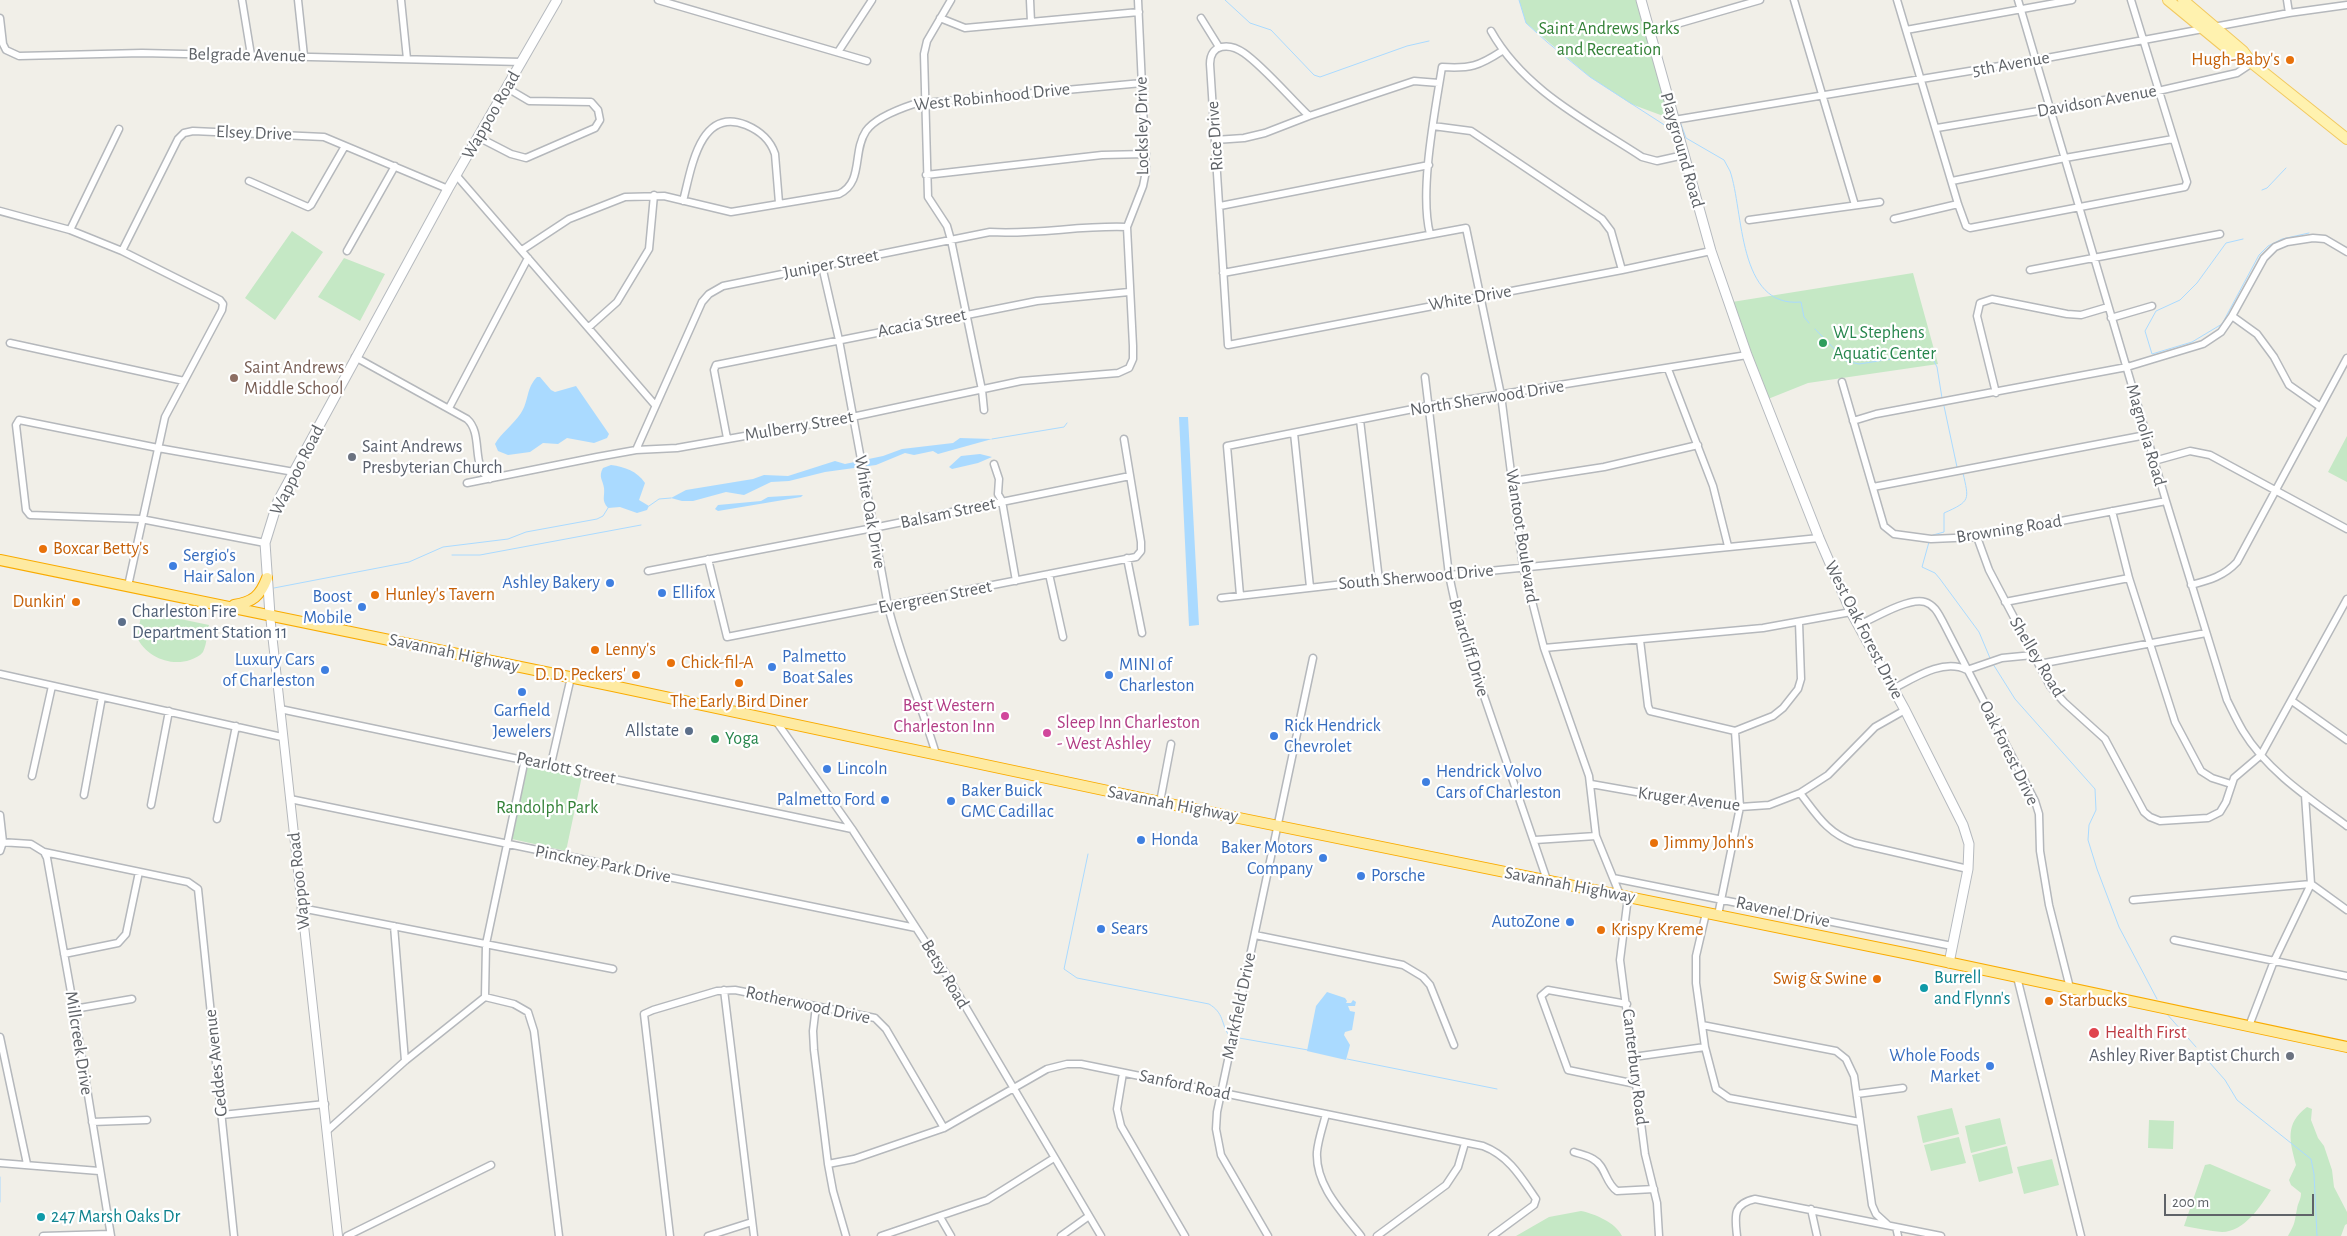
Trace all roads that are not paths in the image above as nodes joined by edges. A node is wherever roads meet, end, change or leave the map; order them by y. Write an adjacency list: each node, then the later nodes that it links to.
1 (242, 0): 37 (street)
2 (298, 0): 38 (street)
3 (401, 0): 39 (street)
4 (557, 0): 42 (main road, Wappoo Road)
5 (658, 0): 36 (street)
6 (872, 0): 36 (street)
7 (951, 0): 25 (street)
8 (1030, 0): 27 (street)
9 (1138, 0): 22 (street, Locksley Drive)
10 (1641, 0): 32 (main road, Playground Road)
11 (1760, 0): 32 (street)
12 (1794, 0): 49 (street)
13 (1897, 0): 30 (street)
14 (2018, 0): 21 (street, Magnolia Road)
15 (2072, 0): 21 (street)
16 (2131, 0): 33 (street)
17 (2168, 0): 29 (main road)
18 (2287, 0): 23 (street)
19 (2185, 1): 28 (main road)
20 (2347, 5): 23 (street, 5th Avenue)
21 (2021, 10): 30 (street); 41 (street, Magnolia Road)
22 (1138, 12): 27 (street); 45 (street, Locksley Drive)
23 (2289, 13): 28 (street, 5th Avenue)
24 (0, 18): 37 (street, Belgrade Avenue)
25 (940, 18): 27 (street); 50 (street)
26 (1201, 18): 34 (street)
27 (1031, 22)
28 (2216, 27): 29 (street, 5th Avenue); 43 (main road)
29 (2204, 29): 33 (street, 5th Avenue); 43 (main road)
30 (1906, 30): 44 (street)
31 (1492, 31): 35 (street)
32 (1648, 32): 53 (main road, Playground Road)
33 (2142, 41): 41 (street, 5th Avenue); 48 (street)
34 (1219, 47): 52 (street); 59 (street, Rice Drive)
35 (1502, 50): 46 (street); 63 (street)
36 (838, 52): 40 (street)
37 (251, 55): 38 (street, Belgrade Avenue)
38 (304, 56): 39 (street, Belgrade Avenue)
39 (408, 59): 42 (street, Belgrade Avenue)
40 (867, 60)
41 (2036, 60): 44 (street, 5th Avenue); 51 (street, Magnolia Road)
42 (522, 62): 47 (main road, Wappoo Road)
43 (2252, 64): 48 (street, Davidson Avenue); 60 (main road)
44 (1921, 79): 49 (street, 5th Avenue); 55 (street)
45 (1142, 83): 50 (street, West Robinhood Drive); 62 (street, Locksley Drive)
46 (1440, 83): 52 (street); 54 (street)
47 (507, 88): 57 (main road, Wappoo Road); 57 (street)
48 (2158, 91): 51 (street, Davidson Avenue); 58 (street)
49 (1822, 94): 53 (street, 5th Avenue); 77 (street)
50 (924, 102): 68 (street); 74 (street, West Robinhood Drive)
51 (2050, 110): 55 (street, Davidson Avenue); 64 (street, Magnolia Road)
52 (1309, 116): 59 (street)
53 (1674, 120): 63 (main road, Playground Road)
54 (1433, 126): 65 (street); 96 (street)
55 (1937, 128): 69 (street)
56 (119, 129): 84 (street)
57 (478, 137): 67 (main road, Wappoo Road)
58 (2173, 139): 64 (street); 79 (street)
59 (1215, 140): 78 (street, Rice Drive)
60 (2347, 140)
61 (345, 146): 66 (street, Elsey Drive); 70 (street); 90 (street, Elsey Drive)
62 (1146, 154): 68 (street); 83 (street, Locksley Drive)
63 (1684, 155): 89 (main road, Playground Road)
64 (2065, 158): 69 (street); 79 (street, Magnolia Road)
65 (1429, 165): 78 (street); 85 (street)
66 (396, 166): 71 (street, Elsey Drive); 91 (street)
67 (456, 175): 71 (main road, Wappoo Road); 88 (street)
68 (926, 175): 87 (street)
69 (1952, 181): 76 (street)
70 (248, 182)
71 (448, 188): 112 (main road, Wappoo Road)
72 (654, 195): 73 (street, West Robinhood Drive); 88 (street, West Robinhood Drive); 107 (street)
73 (683, 201): 74 (street, West Robinhood Drive); 74 (street)
74 (779, 202)
75 (1880, 202): 77 (street)
76 (1958, 204): 79 (street); 81 (street)
77 (1855, 205): 82 (street)
78 (1220, 206): 98 (street, Rice Drive)
79 (2078, 207): 94 (street, Magnolia Road)
80 (0, 211): 84 (street)
81 (1894, 219)
82 (1749, 220)
83 (1127, 227): 87 (street, Juniper Street); 99 (street, Locksley Drive)
84 (70, 230): 90 (street)
85 (1430, 234): 98 (street); 100 (street, Wantoot Boulevard)
86 (2220, 234): 94 (street)
87 (951, 240): 95 (street, Juniper Street); 104 (street)
88 (522, 250): 93 (street)
89 (1711, 250): 96 (street, White Drive); 101 (main road, Playground Road)
90 (122, 251): 118 (street)
91 (347, 251)
92 (2347, 252): 105 (street)
93 (528, 258): 107 (street); 126 (street)
94 (2094, 259): 97 (street); 103 (street, Magnolia Road)
95 (822, 266): 108 (street, White Oak Drive); 123 (street, Juniper Street)
96 (1622, 270): 100 (street, White Drive)
97 (2030, 270)
98 (1223, 273): 110 (street, Rice Drive)
99 (1129, 292): 104 (street, Acacia Street); 115 (street, Locksley Drive)
100 (1480, 297): 110 (street, White Drive); 122 (street, Wantoot Boulevard)
101 (1726, 298): 111 (main road, West Oak Forest Drive)
102 (2152, 306): 106 (street)
103 (2108, 307): 106 (street, Magnolia Road); 121 (street)
104 (966, 314): 108 (street, Acacia Street); 120 (street)
105 (2232, 316): 114 (street); 125 (street)
106 (2111, 318): 114 (street, Magnolia Road)
107 (589, 327): 123 (street)
108 (839, 340): 128 (street, White Oak Drive); 133 (street, Acacia Street)
109 (10, 343): 118 (street)
110 (1228, 345)
111 (1747, 355): 116 (street, North Sherwood Drive); 154 (main road, West Oak Forest Drive)
112 (355, 357): 126 (street); 140 (main road, Wappoo Road)
113 (2347, 358): 125 (street)
114 (2127, 367): 121 (street); 132 (street, Magnolia Road)
115 (1129, 368): 120 (street, Mulberry Street)
116 (1668, 369): 122 (street, North Sherwood Drive); 135 (street)
117 (1425, 377): 124 (street, Briarcliff Drive)
118 (184, 381): 136 (street)
119 (1842, 382): 130 (street, Browning Road)
120 (982, 390): 127 (street); 128 (street, Mulberry Street)
121 (1996, 393): 130 (street)
122 (1501, 395): 124 (street, North Sherwood Drive); 143 (street, Wantoot Boulevard)
123 (655, 405): 137 (street, Juniper Street)
124 (1428, 406): 129 (street, North Sherwood Drive); 163 (street, Briarcliff Drive)
125 (2320, 406): 146 (street)
126 (449, 408): 142 (street)
127 (984, 410)
128 (852, 417): 133 (street, Mulberry Street); 151 (street, White Oak Drive)
129 (1360, 420): 131 (street, North Sherwood Drive); 166 (street)
130 (1854, 420): 145 (street, Browning Road)
131 (1294, 433): 170 (street); 171 (street, North Sherwood Drive)
132 (2146, 435): 138 (street, Magnolia Road); 145 (street)
133 (728, 438): 137 (street, Mulberry Street)
134 (1124, 438): 141 (street)
135 (1698, 445): 143 (street); 156 (street)
136 (158, 448): 140 (street); 150 (street); 150 (street)
137 (636, 450): 142 (street, Mulberry Street)
138 (2154, 461): 146 (street); 148 (street, Magnolia Road)
139 (994, 464): 147 (street)
140 (294, 472): 155 (main road, Wappoo Road)
141 (1130, 476): 147 (street, Balsam Street); 157 (street, Evergreen Street)
142 (490, 479): 144 (street, Mulberry Street)
143 (1513, 481): 160 (street, Wantoot Boulevard)
144 (467, 483)
145 (1873, 487): 153 (street, Browning Road)
146 (2276, 490): 152 (street); 168 (street)
147 (1002, 501): 151 (street, Balsam Street); 167 (street)
148 (2166, 502): 149 (street, Browning Road); 168 (street, Magnolia Road)
149 (2112, 511): 153 (street, Browning Road); 165 (street)
150 (141, 519): 155 (street); 169 (street)
151 (873, 528): 158 (street, Balsam Street); 176 (street, White Oak Drive)
152 (2347, 529)
153 (1977, 537): 174 (street, Shelley Road)
154 (1819, 538): 156 (street, South Sherwood Drive); 177 (main road, West Oak Forest Drive)
155 (266, 543): 164 (main road, Wappoo Road)
156 (1728, 546): 160 (street, South Sherwood Drive)
157 (1127, 558): 162 (street, Evergreen Street); 181 (street)
158 (708, 559): 161 (street, Balsam Street); 176 (street, Evergreen Street)
159 (0, 560): 169 (highway, Savannah Highway)
160 (1523, 566): 163 (street, South Sherwood Drive); 186 (street, Wantoot Boulevard)
161 (648, 571)
162 (1049, 574): 167 (street, Evergreen Street); 183 (street)
163 (1449, 575): 166 (street, South Sherwood Drive); 226 (street, Briarcliff Drive)
164 (266, 578): 175 (highway); 178 (main road, Wappoo Road)
165 (2129, 578): 174 (street); 185 (street)
166 (1379, 580): 170 (street, South Sherwood Drive)
167 (1016, 581): 176 (street, Evergreen Street)
168 (2191, 585): 182 (street, Magnolia Road)
169 (128, 586): 175 (highway, Savannah Highway)
170 (1310, 587): 171 (street, South Sherwood Drive)
171 (1240, 595): 172 (street, South Sherwood Drive)
172 (1221, 598)
173 (2347, 599): 196 (street)
174 (2006, 602): 187 (street, Shelley Road)
175 (228, 606): 178 (highway, Savannah Highway)
176 (888, 606): 206 (street, White Oak Drive)
177 (1851, 612): 179 (street); 180 (main road, West Oak Forest Drive)
178 (270, 615): 192 (highway, Savannah Highway); 197 (street, Wappoo Road)
179 (1799, 622): 184 (street); 202 (street)
180 (1859, 625): 190 (street, Oak Forest Drive); 194 (main road, West Oak Forest Drive)
181 (1142, 633)
182 (2206, 633): 185 (street); 207 (street, Magnolia Road)
183 (1063, 637)
184 (1640, 640): 186 (street); 202 (street)
185 (2150, 644): 189 (street); 212 (street)
186 (1544, 648): 211 (street, Wantoot Boulevard)
187 (2033, 655): 189 (street, Shelley Road); 190 (street)
188 (1312, 658): 222 (street, Markfield Drive)
189 (2038, 664): 212 (street, Shelley Road)
190 (1967, 670): 194 (street); 255 (street, Oak Forest Drive)
191 (0, 674): 193 (street)
192 (571, 677): 200 (highway, Savannah Highway); 209 (street)
193 (52, 686): 195 (street); 210 (street)
194 (1893, 689): 198 (main road, West Oak Forest Drive)
195 (102, 697): 199 (street); 214 (street)
196 (2292, 701): 204 (street); 207 (street)
197 (280, 709): 203 (street, Wappoo Road); 208 (street, Pearlott Street)
198 (1905, 710): 213 (street, Kruger Avenue); 231 (main road, West Oak Forest Drive)
199 (169, 712): 201 (street); 218 (street)
200 (776, 721): 206 (highway, Savannah Highway); 224 (street, Betsy Road)
201 (236, 726): 203 (street); 221 (street)
202 (1735, 732): 219 (street)
203 (282, 736): 216 (street, Wappoo Road)
204 (2347, 740)
205 (1171, 744): 217 (street)
206 (936, 754): 217 (highway, Savannah Highway)
207 (2261, 755): 212 (street, Shelley Road); 215 (street, Magnolia Road)
208 (525, 759): 209 (street, Pearlott Street); 228 (street)
209 (552, 764): 224 (street, Pearlott Street)
210 (32, 776)
211 (1591, 784): 219 (street, Kruger Avenue); 225 (street, Wantoot Boulevard)
212 (2231, 784)
213 (1800, 793): 219 (street, Kruger Avenue); 231 (street)
214 (84, 795)
215 (2305, 795): 223 (street, Magnolia Road); 235 (street)
216 (290, 799): 228 (street, Pinckney Park Drive); 239 (street, Wappoo Road)
217 (1160, 802): 222 (highway, Savannah Highway)
218 (151, 805)
219 (1740, 807): 237 (street)
220 (0, 815): 227 (street)
221 (217, 819)
222 (1277, 824): 234 (highway, Savannah Highway); 245 (street, Markfield Drive)
223 (2347, 826)
224 (852, 829): 244 (street, Betsy Road)
225 (1596, 836): 226 (street); 233 (street, Wantoot Boulevard)
226 (1534, 840): 234 (street, Briarcliff Drive)
227 (2, 842): 229 (street); 230 (street)
228 (507, 844): 244 (street, Pinckney Park Drive); 247 (street)
229 (0, 851)
230 (44, 852): 232 (street); 249 (street, Millcreek Drive)
231 (1968, 869): 248 (main road, West Oak Forest Drive)
232 (139, 872): 249 (street); 278 (street, Geddes Avenue)
233 (1613, 878): 236 (street, Wantoot Boulevard); 237 (street, Ravenel Drive)
234 (1546, 880): 236 (highway, Savannah Highway)
235 (2312, 884): 238 (street); 240 (street); 250 (street)
236 (1624, 896): 241 (highway, Savannah Highway); 259 (street, Canterbury Road)
237 (1720, 899): 242 (street); 248 (street, Ravenel Drive)
238 (2133, 900)
239 (301, 908): 243 (street); 276 (street, Wappoo Road)
240 (2347, 910)
241 (1706, 913): 242 (highway, Savannah Highway); 262 (street)
242 (1718, 915): 251 (highway, Savannah Highway)
243 (394, 926): 247 (street); 269 (street)
244 (916, 928): 272 (street, Betsy Road)
245 (1255, 934): 265 (street); 274 (street, Markfield Drive)
246 (2174, 940): 250 (street)
247 (486, 944): 252 (street); 257 (street)
248 (1952, 946): 251 (main road, West Oak Forest Drive)
249 (64, 954): 261 (street, Millcreek Drive)
250 (2274, 961): 253 (street); 263 (street)
251 (1949, 963): 254 (highway, Savannah Highway)
252 (614, 969)
253 (2347, 976)
254 (2017, 977): 255 (highway, Savannah Highway); 323 (street)
255 (2070, 988): 263 (highway, Savannah Highway)
256 (724, 990): 260 (street, Rotherwood Drive); 296 (street); 305 (street, Rotherwood Drive)
257 (484, 997): 269 (street); 304 (street)
258 (132, 999): 261 (street)
259 (1627, 1004): 268 (street, Canterbury Road); 271 (street)
260 (816, 1006): 282 (street, Rotherwood Drive); 289 (street)
261 (74, 1009): 280 (street, Millcreek Drive)
262 (1702, 1025): 266 (street); 275 (street)
263 (2249, 1026): 267 (highway, Savannah Highway)
264 (0, 1037): 288 (street)
265 (1454, 1045)
266 (1704, 1047): 268 (street); 281 (street)
267 (2347, 1047)
268 (1633, 1057): 271 (street, Canterbury Road)
269 (405, 1061): 283 (street)
270 (1122, 1072): 272 (street, Sanford Road); 274 (street, Sanford Road); 313 (street)
271 (1636, 1084): 292 (street, Canterbury Road)
272 (1012, 1088): 282 (street, Sanford Road); 286 (street, Betsy Road)
273 (1903, 1088): 275 (street)
274 (1221, 1092): 277 (street, Sanford Road); 314 (street, Markfield Drive)
275 (1857, 1094): 281 (street)
276 (325, 1104): 278 (street); 283 (street, Wappoo Road)
277 (1326, 1114): 284 (street, Sanford Road); 315 (street)
278 (222, 1115): 301 (street, Geddes Avenue)
279 (147, 1120): 280 (street)
280 (92, 1122): 291 (street, Millcreek Drive)
281 (1860, 1122): 297 (street)
282 (944, 1128): 289 (street, Sanford Road)
283 (328, 1130): 302 (street, Wappoo Road)
284 (1465, 1142): 316 (street); 317 (street, Sanford Road)
285 (1574, 1152): 292 (street)
286 (1054, 1158): 294 (street, Betsy Road); 295 (street)
287 (0, 1162): 288 (street)
288 (27, 1164): 291 (street)
289 (828, 1164): 308 (street)
290 (491, 1165): 303 (street)
291 (99, 1171): 299 (street, Millcreek Drive)
292 (1654, 1189): 318 (street, Canterbury Road)
293 (1811, 1209): 297 (street); 319 (street); 320 (street)
294 (1089, 1216): 311 (street); 312 (street, Betsy Road)
295 (940, 1217): 309 (street); 310 (street)
296 (752, 1222): 306 (street); 307 (street)
297 (1888, 1225): 298 (street)
298 (1896, 1227): 321 (street); 322 (street)
299 (111, 1235): 300 (street)
300 (43, 1236)
301 (234, 1236)
302 (338, 1236)
303 (347, 1236)
304 (559, 1236)
305 (670, 1236)
306 (708, 1236)
307 (754, 1236)
308 (846, 1236)
309 (881, 1236)
310 (952, 1236)
311 (1061, 1236)
312 (1101, 1236)
313 (1185, 1236)
314 (1268, 1236)
315 (1361, 1236)
316 (1377, 1236)
317 (1492, 1236)
318 (1660, 1236)
319 (1738, 1236)
320 (1817, 1236)
321 (1898, 1236)
322 (1941, 1236)
323 (2081, 1236)

